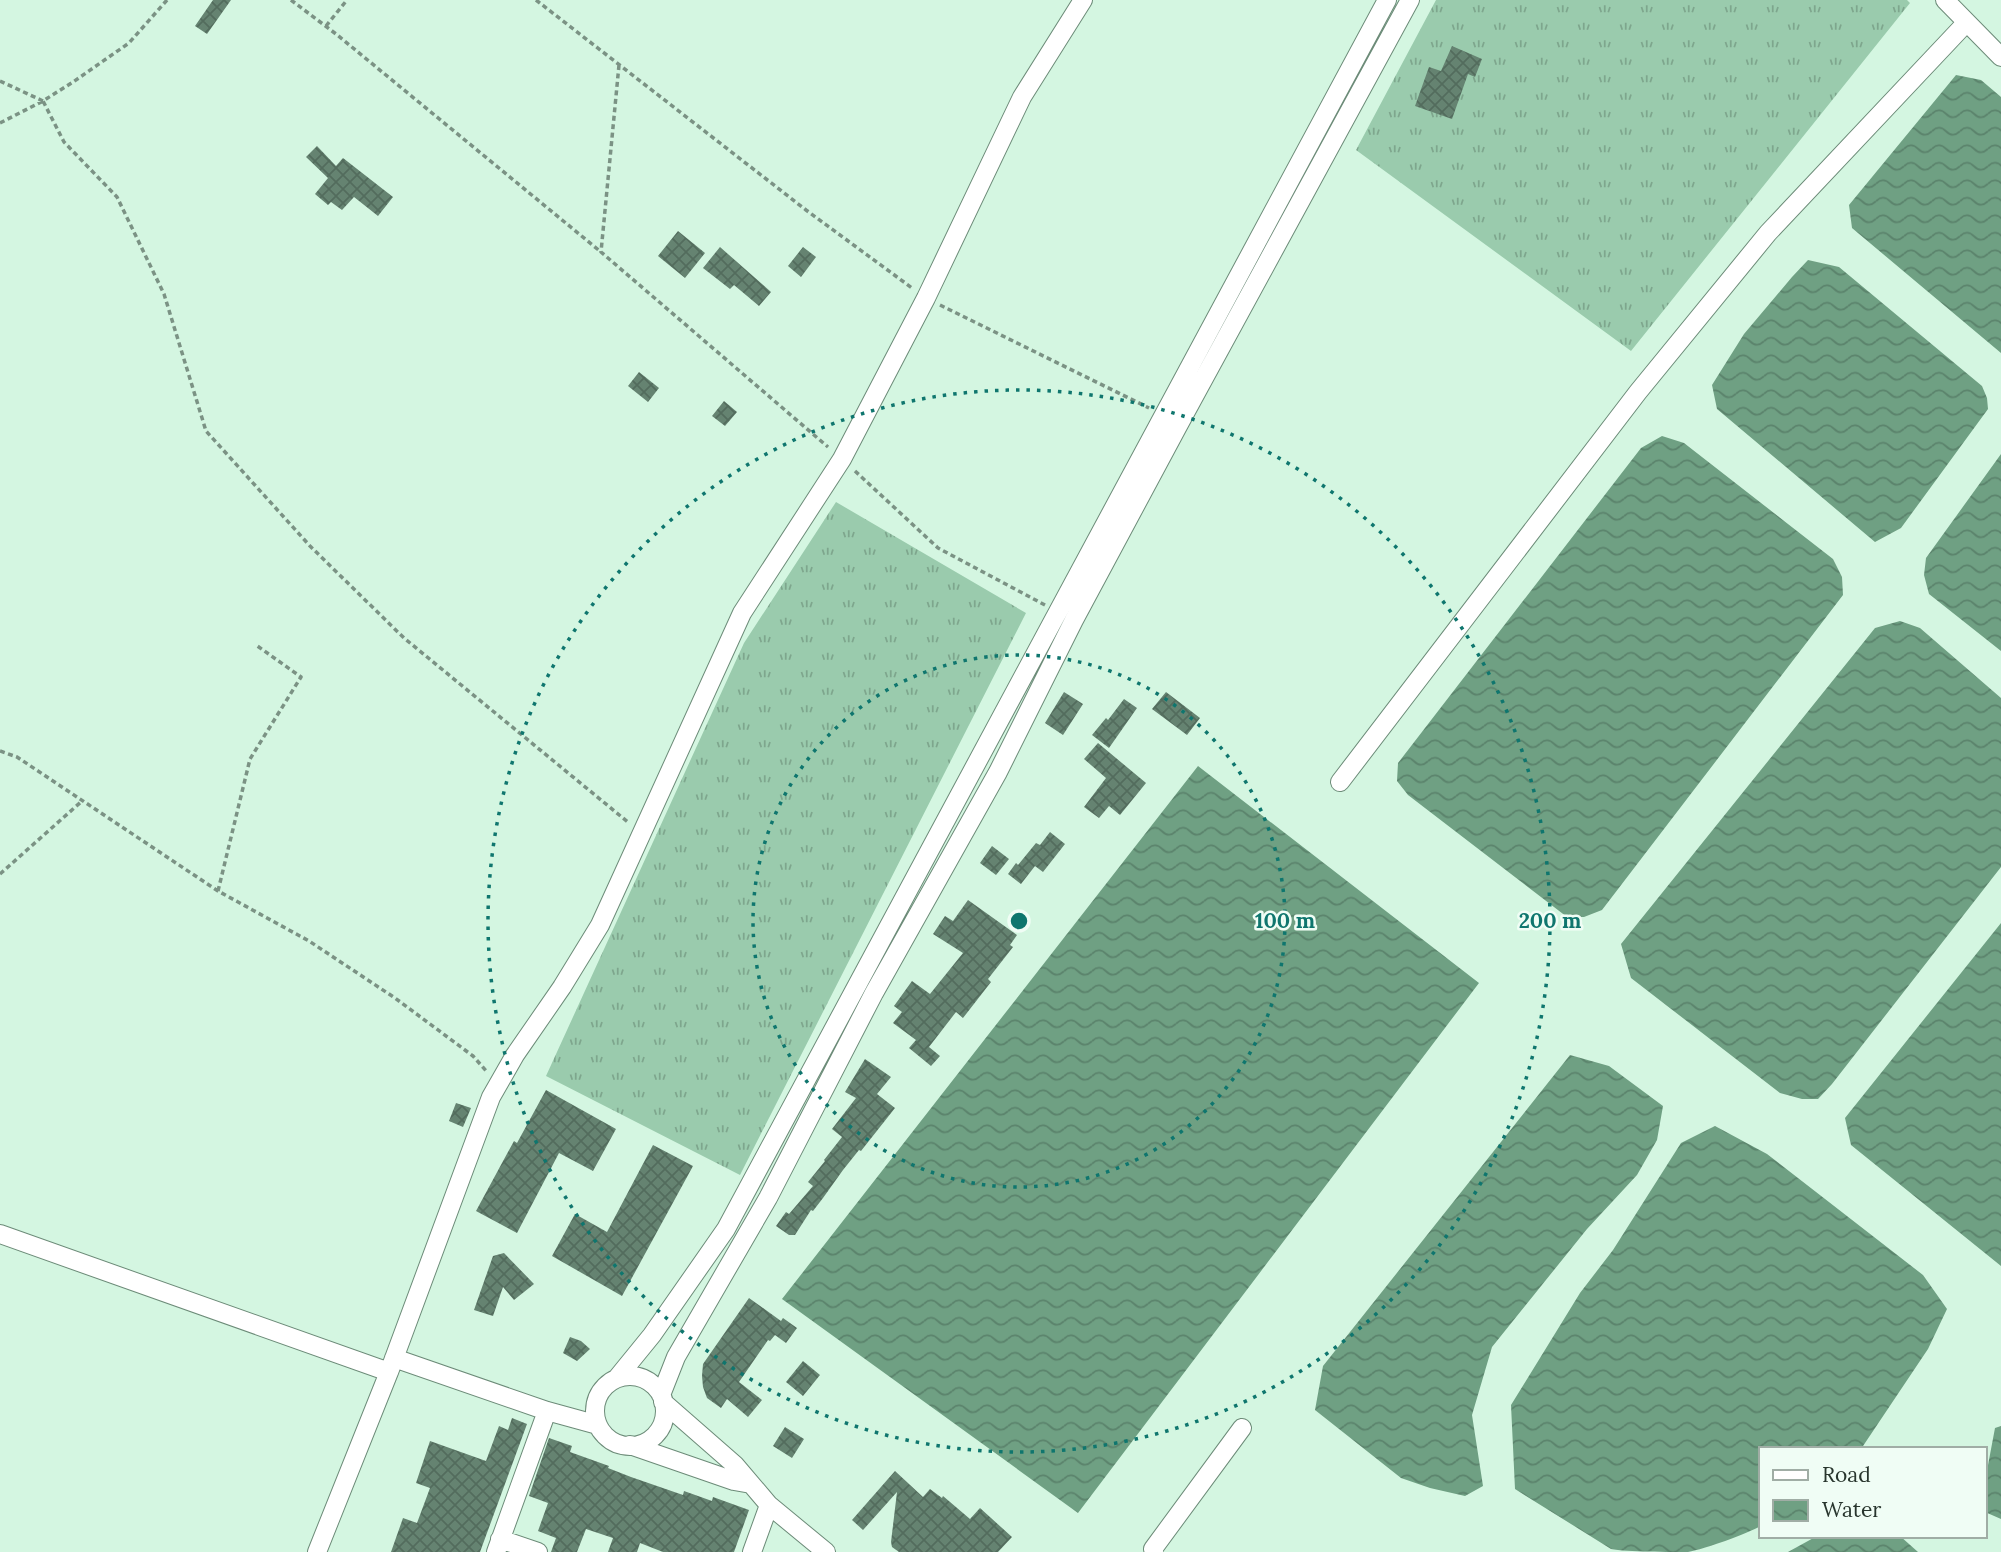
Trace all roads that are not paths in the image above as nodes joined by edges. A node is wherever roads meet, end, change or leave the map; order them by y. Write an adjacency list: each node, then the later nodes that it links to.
1 (1083, 0): 9 (street)
2 (1387, 0): 10 (street)
3 (1410, 0): 11 (street)
4 (1945, 0): 5 (street)
5 (1966, 23): 6 (street); 7 (street)
6 (2001, 57)
7 (1339, 782)
8 (0, 1234): 9 (street)
9 (391, 1365): 12 (street); 19 (street)
10 (617, 1378): 11 (street); 13 (street)
11 (662, 1398): 15 (street); 16 (street)
12 (547, 1410): 13 (street); 18 (street)
13 (598, 1425): 15 (street)
14 (1242, 1429): 23 (street)
15 (630, 1446): 16 (street)
16 (751, 1485): 17 (street)
17 (769, 1505): 21 (street); 22 (street)
18 (498, 1545): 20 (street)
19 (317, 1552)
20 (538, 1552)
21 (752, 1552)
22 (826, 1552)
23 (1154, 1552)

